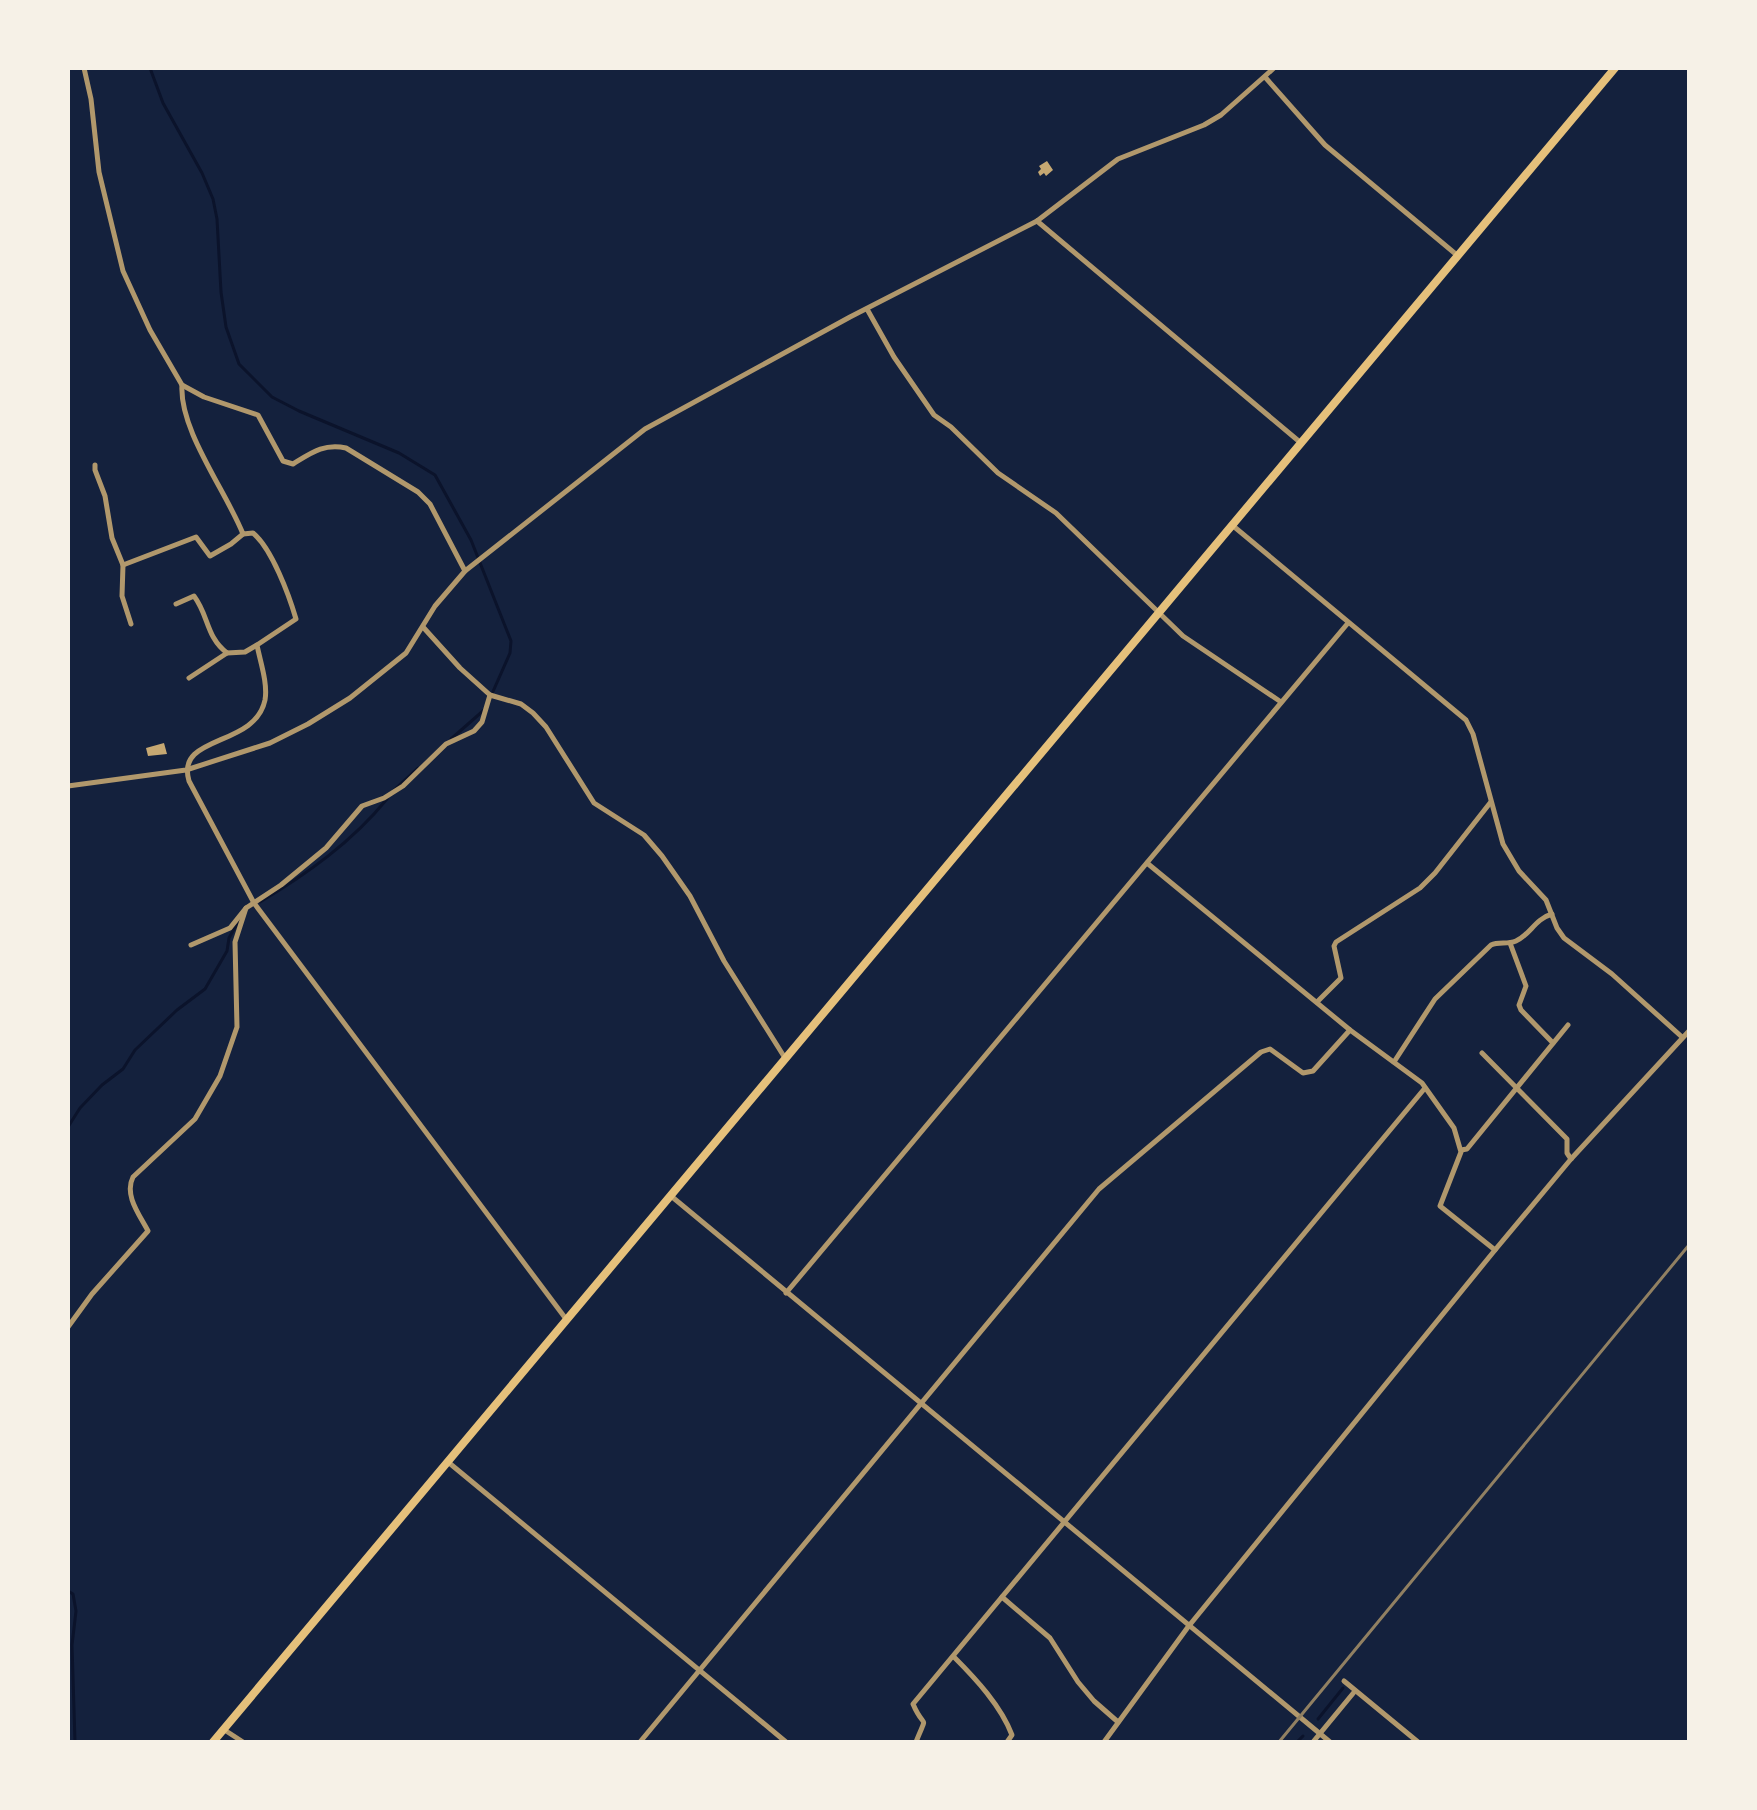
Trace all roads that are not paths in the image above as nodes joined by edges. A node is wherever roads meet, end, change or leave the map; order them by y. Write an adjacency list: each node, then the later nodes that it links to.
1 (84, 68): 8 (street)
2 (1274, 68): 4 (street)
3 (1615, 68): 6 (highway)
4 (1265, 77): 5 (street); 6 (street)
5 (1037, 221): 7 (street); 9 (street)
6 (1458, 256): 9 (highway)
7 (867, 309): 14 (street); 16 (street)
8 (182, 385): 12 (street); 14 (street)
9 (1301, 443): 11 (highway)
10 (95, 465): 13 (street)
11 (1232, 525): 16 (highway); 17 (street)
12 (243, 534): 13 (street); 20 (street)
13 (123, 565): 18 (street)
14 (465, 571): 19 (street)
15 (176, 604): 21 (street)
16 (1159, 613): 24 (street); 41 (highway)
17 (1348, 623): 24 (street); 27 (street)
18 (131, 624)
19 (423, 627): 23 (street); 25 (street)
20 (257, 645): 21 (street); 25 (street)
21 (227, 653): 22 (street)
22 (189, 678)
23 (490, 695): 29 (street); 41 (street)
24 (1281, 702): 28 (street)
25 (186, 770): 26 (street); 29 (street)
26 (68, 786)
27 (1490, 803): 31 (street); 34 (street)
28 (1147, 863): 34 (street); 49 (street)
29 (254, 903): 30 (street); 50 (street)
30 (246, 908): 33 (street); 51 (street)
31 (1552, 914): 32 (street); 38 (street)
32 (1510, 943): 39 (street); 42 (street)
33 (191, 945)
34 (1317, 1002): 36 (street)
35 (1568, 1025): 39 (street)
36 (1350, 1030): 42 (street); 52 (street)
37 (1689, 1031): 38 (street)
38 (1683, 1037): 46 (street)
39 (1553, 1043): 44 (street)
40 (1482, 1053): 44 (street)
41 (785, 1058): 47 (highway)
42 (1394, 1062): 43 (street)
43 (1425, 1088): 45 (street); 54 (street)
44 (1516, 1088): 45 (street); 46 (street)
45 (1461, 1150): 48 (street)
46 (1571, 1159): 48 (street)
47 (670, 1196): 49 (street); 50 (highway)
48 (1495, 1250): 56 (street)
49 (786, 1293): 52 (street)
50 (566, 1320): 53 (highway)
51 (68, 1327)
52 (920, 1404): 54 (street); 58 (street)
53 (447, 1462): 58 (street); 62 (highway)
54 (1063, 1522): 55 (street); 56 (street)
55 (1002, 1597): 57 (street); 61 (street)
56 (1188, 1627): 61 (street); 63 (street)
57 (954, 1657): 68 (street); 69 (street)
58 (700, 1671): 66 (street); 67 (street)
59 (1344, 1681): 60 (street)
60 (1355, 1691): 63 (street); 73 (street)
61 (1118, 1722): 70 (street)
62 (223, 1729): 64 (highway); 65 (street)
63 (1320, 1734): 71 (street); 72 (street)
64 (213, 1742)
65 (243, 1742)
66 (640, 1742)
67 (786, 1742)
68 (916, 1742)
69 (1007, 1742)
70 (1104, 1742)
71 (1313, 1742)
72 (1330, 1742)
73 (1418, 1742)

